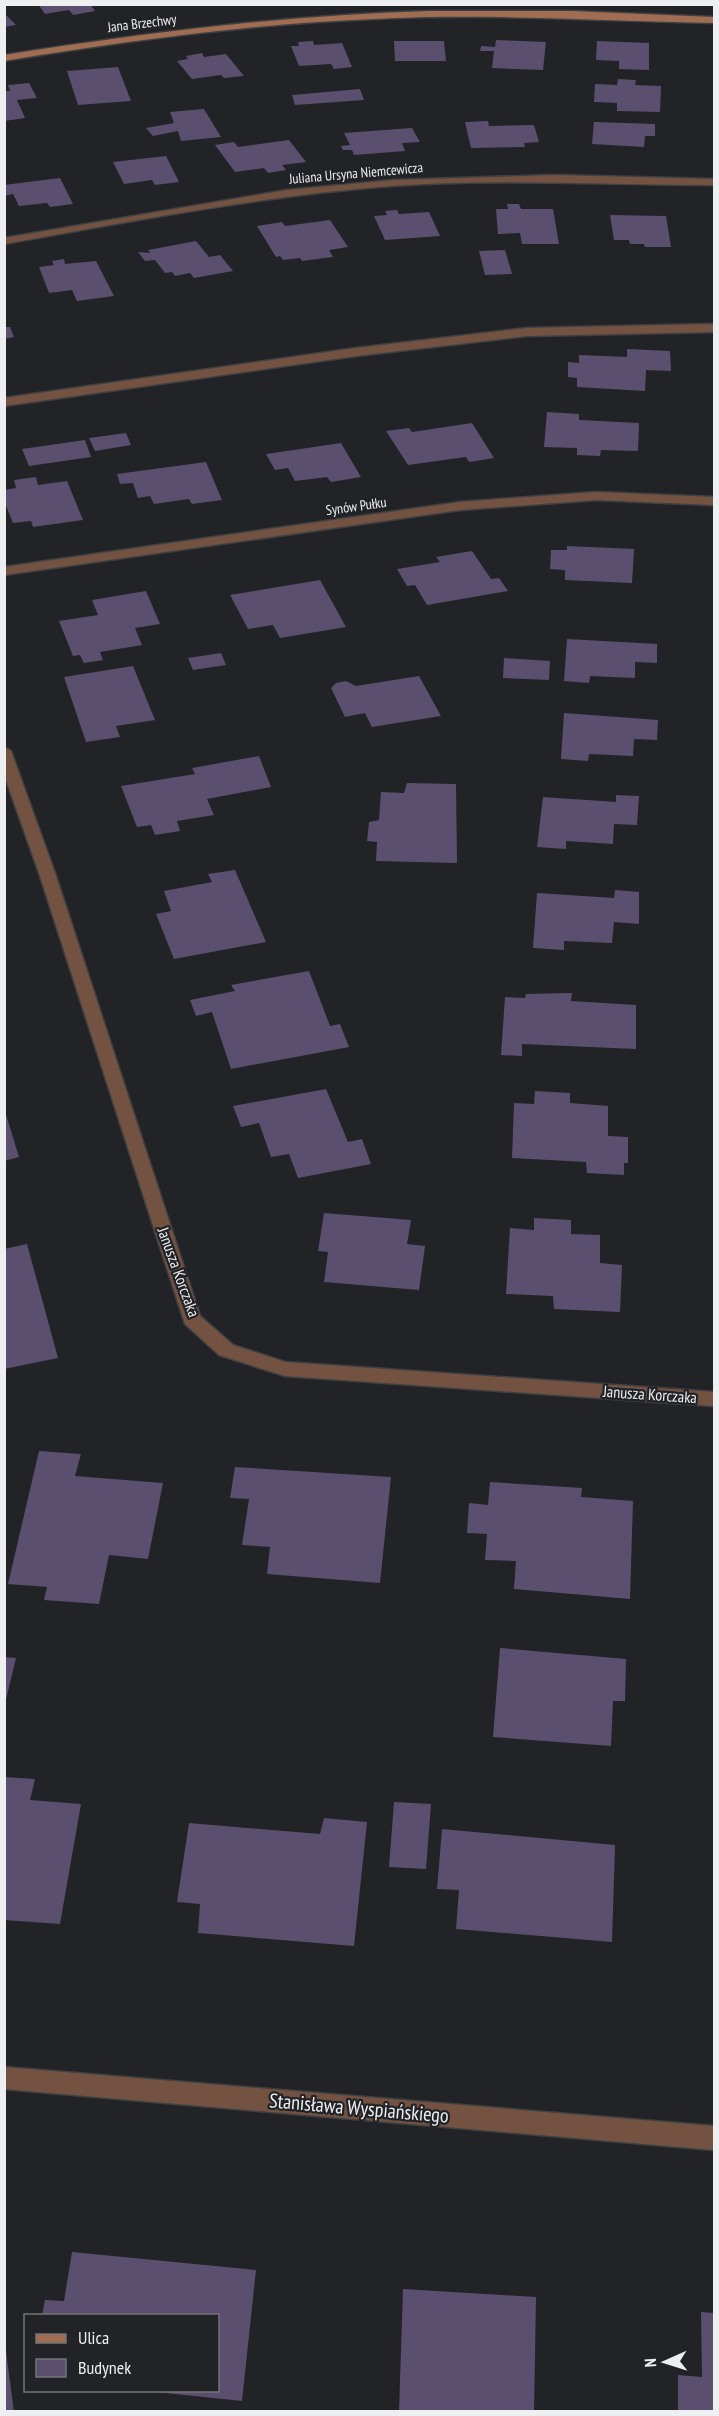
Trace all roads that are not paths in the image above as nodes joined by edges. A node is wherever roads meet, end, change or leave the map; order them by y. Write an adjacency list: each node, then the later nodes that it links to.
1 (714, 20): 2 (street, Jana Brzechwy)
2 (4, 58)
3 (714, 182): 4 (street, Juliana Ursyna Niemcewicza)
4 (4, 242)
5 (714, 328): 6 (street)
6 (4, 402)
7 (714, 501): 8 (street, Synów Pułku)
8 (4, 571)
9 (4, 751): 10 (street, Janusza Korczaka)
10 (714, 1399)
11 (4, 2078): 12 (street, Stanisława Wyspiańskiego)
12 (714, 2138)

